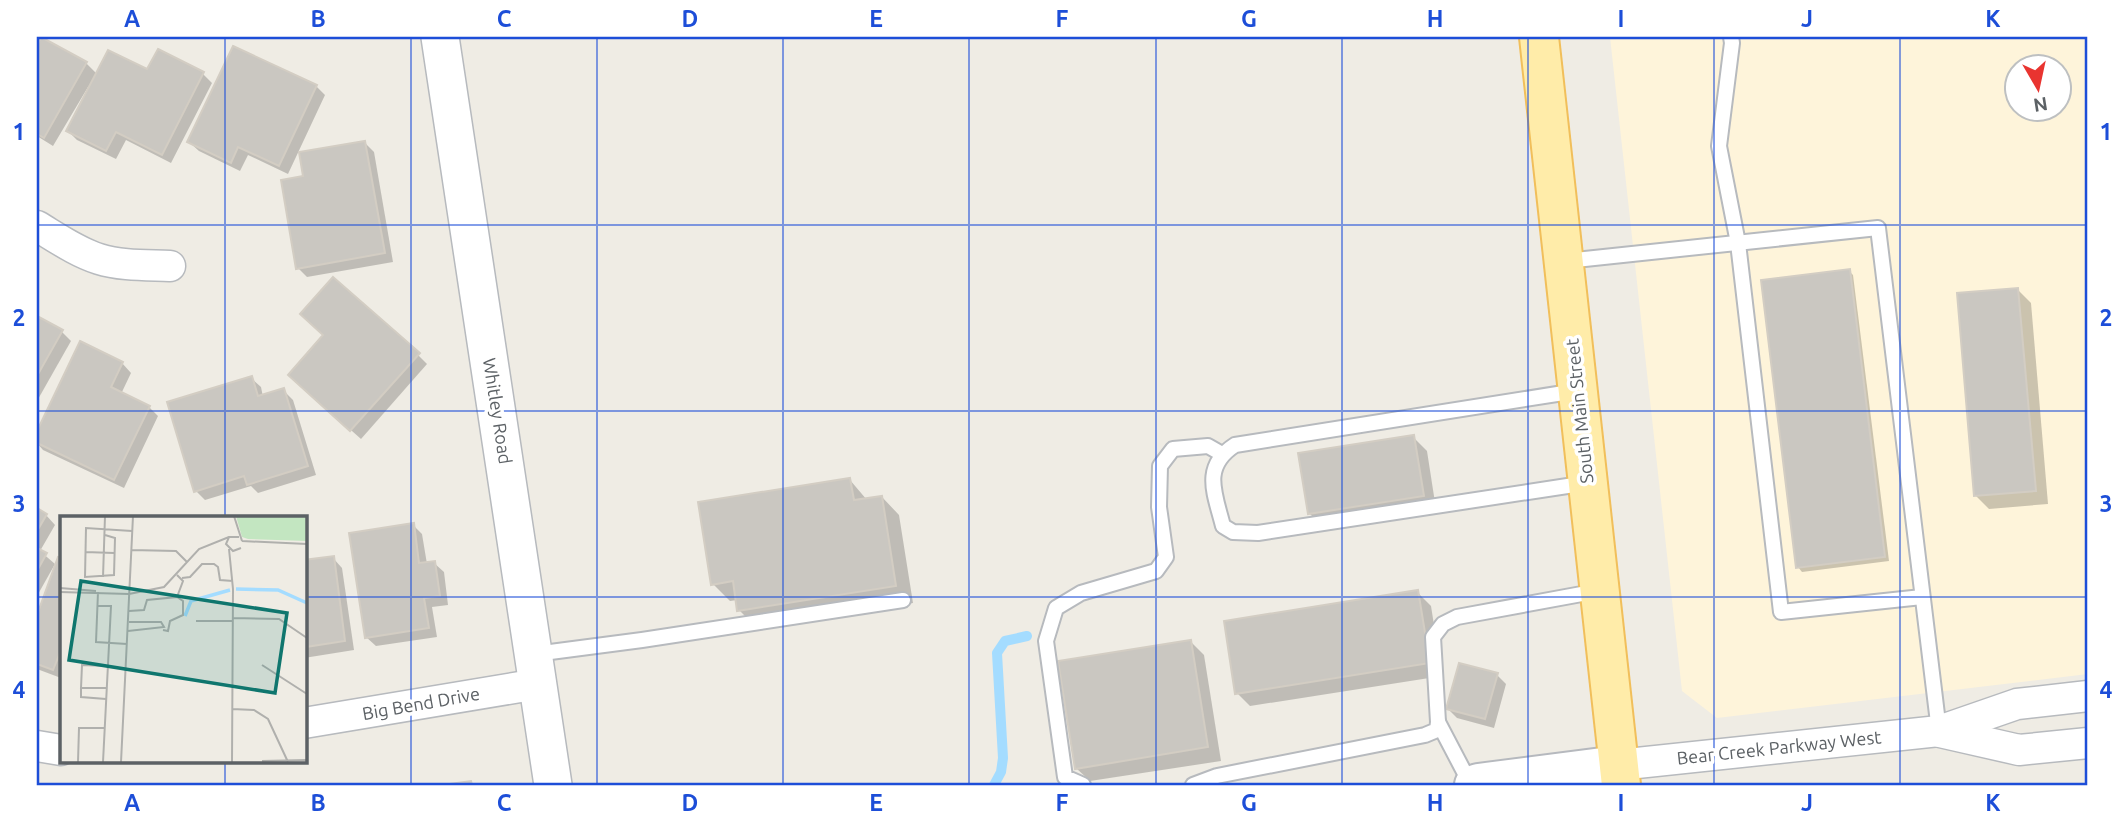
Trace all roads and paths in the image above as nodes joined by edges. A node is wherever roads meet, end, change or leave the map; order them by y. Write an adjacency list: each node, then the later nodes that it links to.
1 (440, 37): 14 (street, Whitley Road)
2 (1539, 37): 6 (main road, South Main Street)
3 (1731, 37): 5 (lane)
4 (37, 226): 7 (street)
5 (1738, 243): 6 (lane); 12 (lane); 12 (lane)
6 (1563, 261): 8 (main road, South Main Street)
7 (170, 266)
8 (1578, 391): 9 (lane); 10 (main road, South Main Street)
9 (1222, 454): 10 (lane); 25 (lane)
10 (1587, 483): 11 (main road, South Main Street)
11 (1599, 591): 16 (lane); 22 (main road, South Main Street)
12 (1922, 597): 18 (lane)
13 (903, 600): 14 (lane)
14 (536, 669): 17 (street, Big Bend Drive); 24 (street, Whitley Road)
15 (2088, 696): 18 (street, Bear Creek Parkway West)
16 (1438, 722): 23 (lane); 27 (lane)
17 (306, 723)
18 (1940, 732): 19 (street, Bear Creek Parkway West); 22 (street, Bear Creek Parkway West)
19 (2088, 743)
20 (37, 746): 21 (street)
21 (60, 750)
22 (1620, 775): 27 (main road)
23 (1218, 781): 26 (lane)
24 (553, 785)
25 (1083, 785)
26 (1194, 785)
27 (1472, 785)

